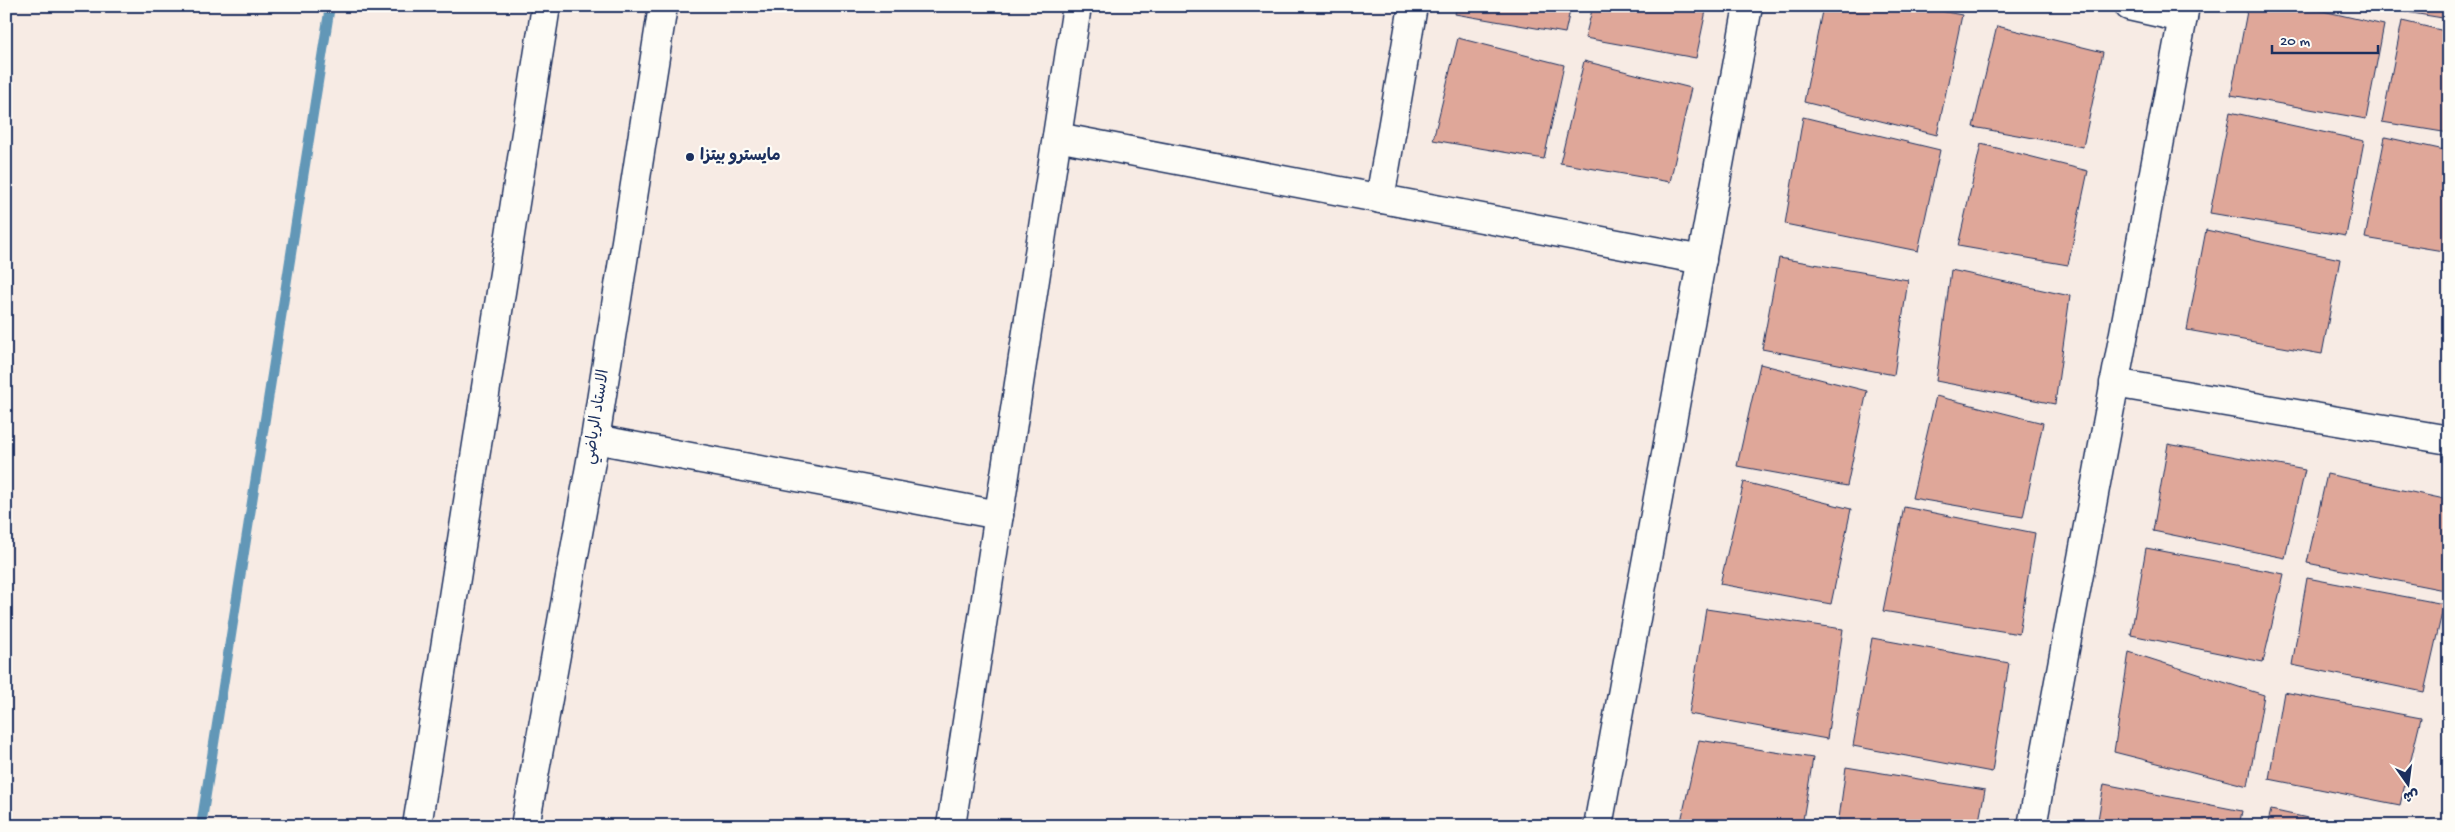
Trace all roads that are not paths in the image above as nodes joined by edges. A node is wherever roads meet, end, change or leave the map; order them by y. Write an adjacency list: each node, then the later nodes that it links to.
1 (546, 6): 15 (street)
2 (663, 6): 12 (street, الاستاد الرياضي)
3 (1077, 6): 8 (street)
4 (1413, 6): 9 (street)
5 (1748, 6): 10 (street)
6 (2129, 6): 7 (street)
7 (2184, 12): 11 (street)
8 (1057, 137): 9 (street); 14 (street)
9 (1380, 199): 10 (street)
10 (1702, 260): 18 (street)
11 (2114, 383): 13 (street); 19 (street)
12 (595, 439): 14 (street); 16 (street, الاستاد الرياضي)
13 (2449, 440)
14 (999, 515): 17 (street)
15 (417, 826)
16 (524, 826)
17 (951, 826)
18 (1598, 826)
19 (2032, 826)

